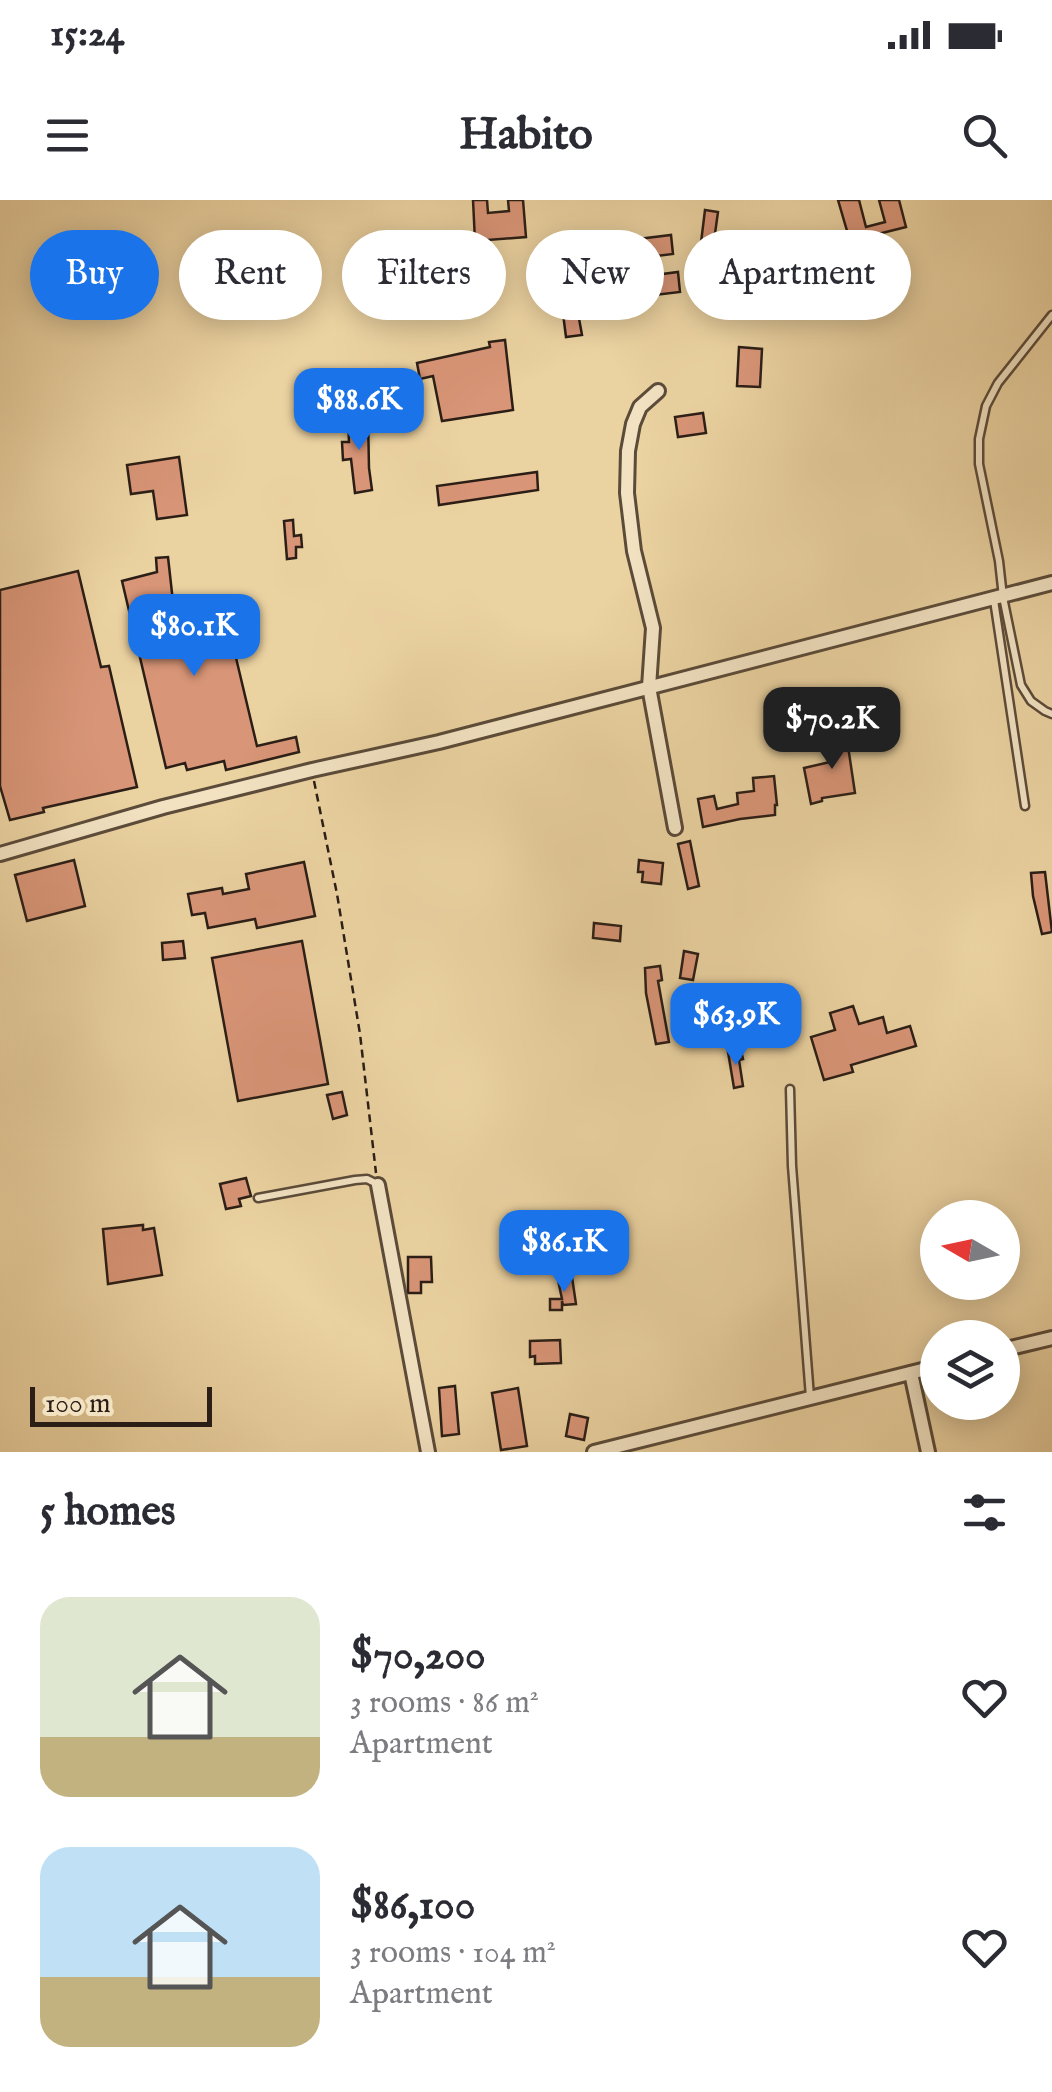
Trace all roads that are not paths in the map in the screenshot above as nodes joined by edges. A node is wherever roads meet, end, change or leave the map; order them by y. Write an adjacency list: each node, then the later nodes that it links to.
1 (1052, 315): 4 (lane)
2 (658, 391): 5 (street)
3 (1052, 583): 4 (street)
4 (998, 598): 5 (street); 6 (lane); 7 (lane)
5 (649, 687): 8 (street); 9 (street)
6 (1052, 714)
7 (1025, 806)
8 (675, 828)
9 (0, 854)
10 (790, 1088): 17 (lane)
11 (378, 1185): 12 (lane); 18 (street)
12 (258, 1198)
13 (1052, 1338): 14 (street)
14 (1020, 1346)
15 (920, 1371): 16 (street)
16 (912, 1373): 17 (street); 20 (street)
17 (810, 1398): 19 (street)
18 (428, 1452)
19 (594, 1452)
20 (928, 1452)

